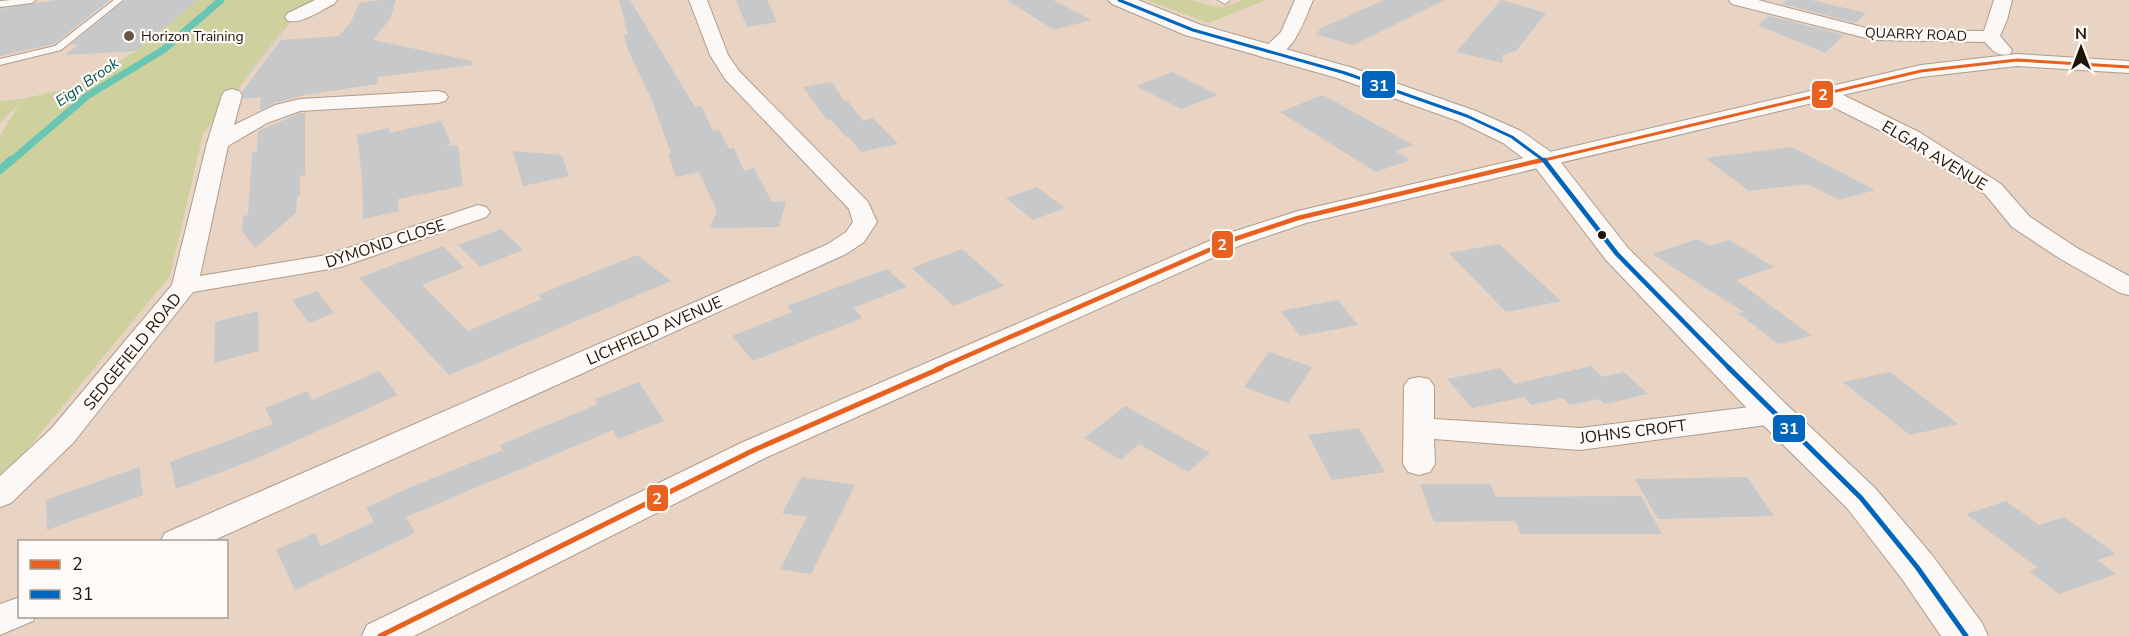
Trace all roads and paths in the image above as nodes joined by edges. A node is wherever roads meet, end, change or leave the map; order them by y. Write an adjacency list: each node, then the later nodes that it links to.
1 (32, 0): 9 (lane)
2 (119, 0): 14 (lane)
3 (328, 0): 10 (street)
4 (698, 0): 29 (street, LICHFIELD AVENUE)
5 (1119, 0): 12 (street)
6 (1304, 0): 12 (street)
7 (2003, 0): 11 (street, QUARRY ROAD)
8 (1745, 1): 11 (street, QUARRY ROAD)
9 (0, 4)
10 (294, 17): 17 (path)
11 (1990, 38): 13 (street, QUARRY ROAD)
12 (1268, 53): 20 (street)
13 (2017, 60): 15 (street); 16 (street)
14 (0, 62)
15 (2129, 67)
16 (1822, 93): 20 (street); 23 (street, ELGAR AVENUE)
17 (232, 95): 19 (street, SEDGEFIELD ROAD)
18 (438, 98): 19 (street)
19 (218, 143): 22 (street, SEDGEFIELD ROAD)
20 (1545, 161): 25 (street); 32 (street)
21 (478, 212): 22 (street, DYMOND CLOSE)
22 (185, 286): 28 (street, SEDGEFIELD ROAD)
23 (2129, 286)
24 (1419, 386): 26 (street)
25 (1774, 414): 26 (street, JOHNS CROFT); 33 (street)
26 (1419, 428): 27 (street)
27 (1419, 464)
28 (0, 495)
29 (182, 540)
30 (18, 612): 31 (street)
31 (0, 620)
32 (380, 636)
33 (1966, 636)

